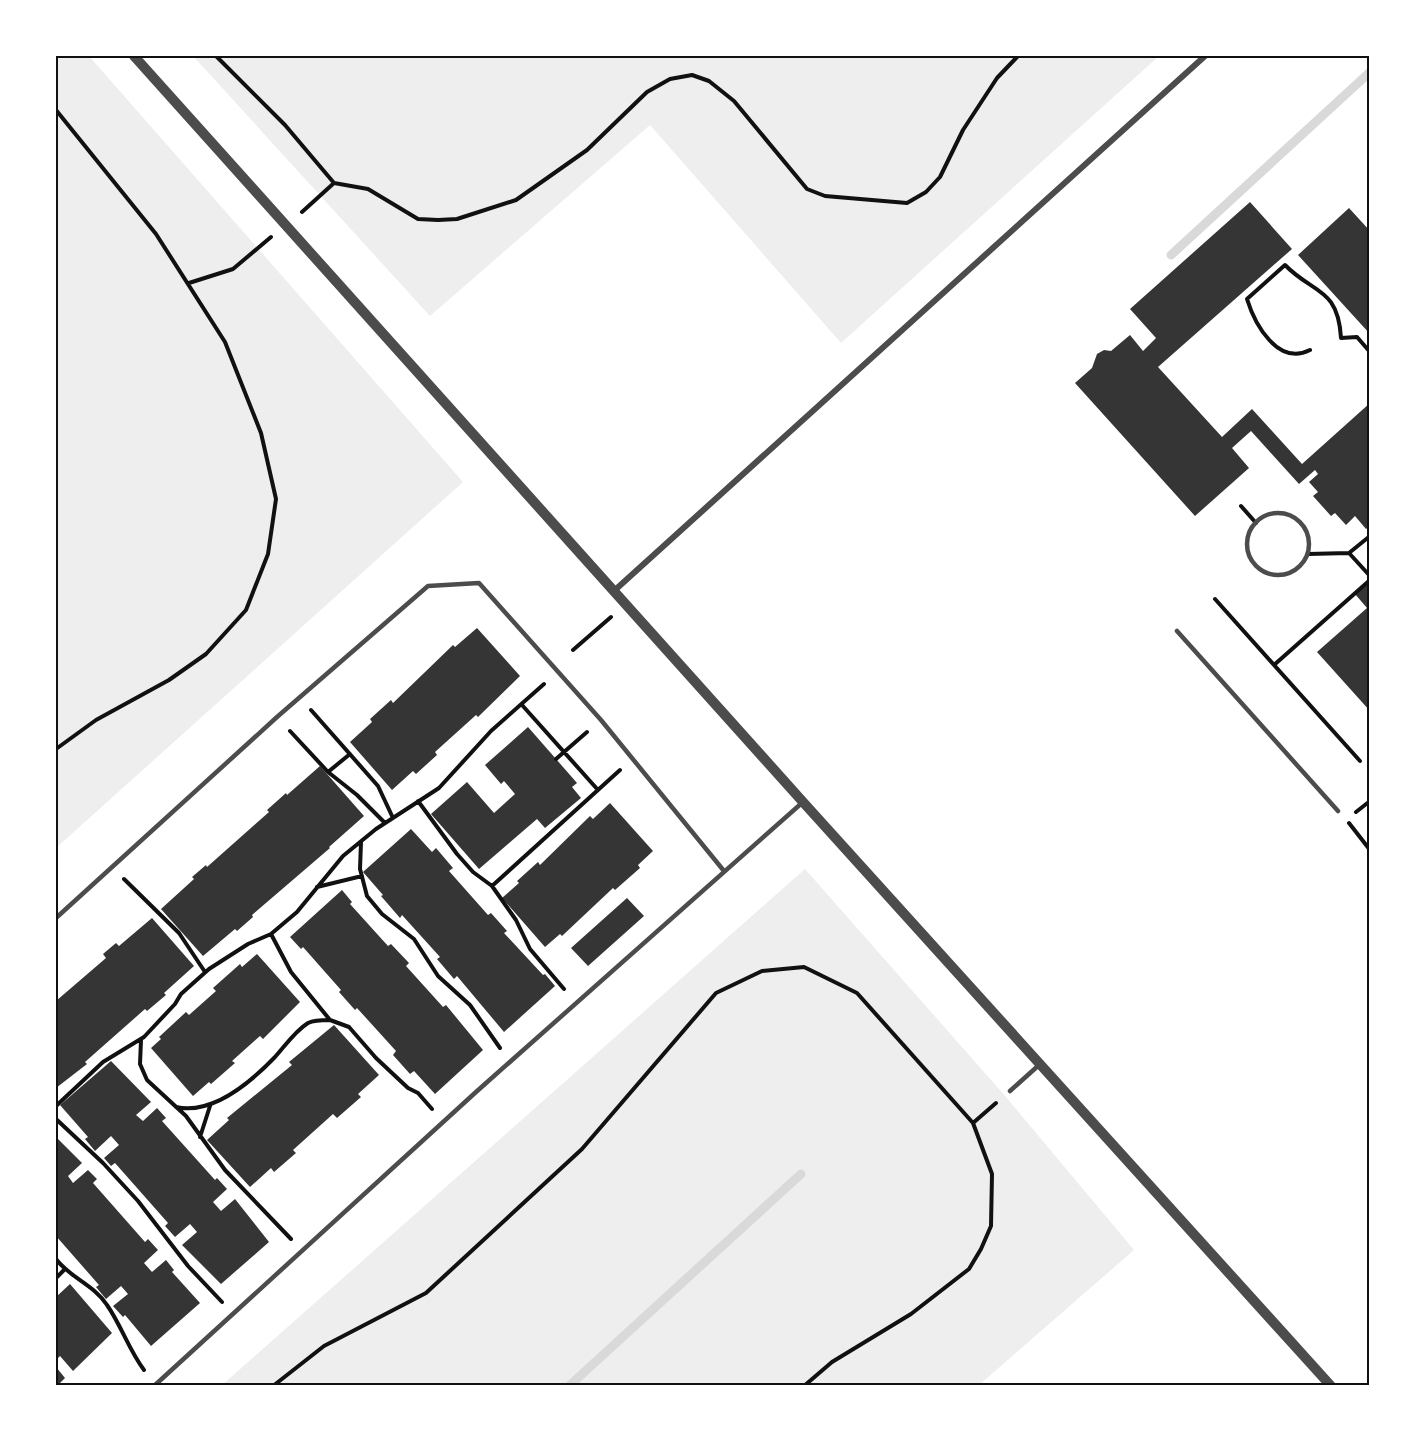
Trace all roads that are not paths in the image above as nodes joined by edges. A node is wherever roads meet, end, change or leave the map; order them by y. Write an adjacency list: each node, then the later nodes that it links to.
1 (134, 56): 4 (street)
2 (1205, 56): 4 (street)
3 (1308, 554): 3 (lane)
4 (615, 590): 6 (street)
5 (1177, 631): 7 (lane)
6 (803, 802): 8 (lane); 10 (street)
7 (1338, 811)
8 (724, 871): 9 (lane); 12 (lane)
9 (56, 918)
10 (1041, 1063): 11 (lane); 13 (street)
11 (1010, 1090)
12 (154, 1385)
13 (1331, 1386)

